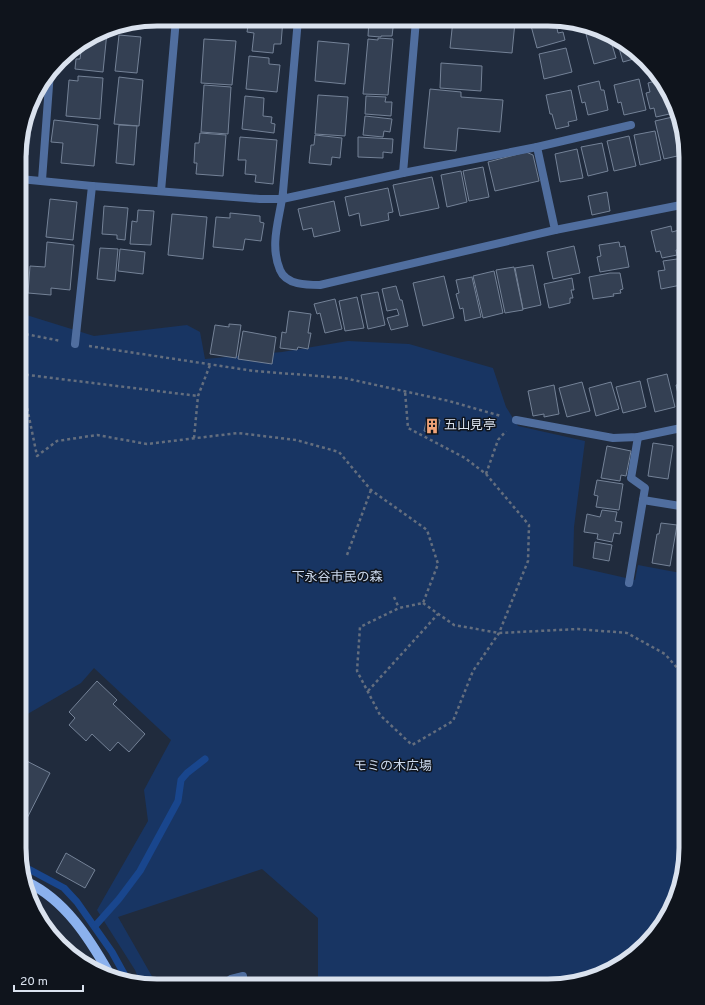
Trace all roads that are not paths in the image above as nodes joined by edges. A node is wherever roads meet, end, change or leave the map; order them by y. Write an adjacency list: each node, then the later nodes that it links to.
1 (175, 26): 11 (street)
2 (297, 26): 12 (street)
3 (415, 26): 7 (street)
4 (49, 82): 9 (street)
5 (631, 125): 6 (street)
6 (537, 147): 7 (street); 14 (street)
7 (403, 173): 12 (street)
8 (26, 179): 9 (street)
9 (42, 180): 10 (street)
10 (92, 186): 11 (street); 15 (street)
11 (162, 191): 12 (street)
12 (282, 199): 14 (street)
13 (679, 205): 14 (street)
14 (555, 230)
15 (75, 344)
16 (516, 420): 18 (street)
17 (679, 428): 18 (street)
18 (638, 437): 19 (street)
19 (643, 500): 20 (street); 21 (street)
20 (679, 506)
21 (629, 582)
22 (32, 884): 23 (main road)
23 (106, 969)
24 (243, 976): 25 (street)
25 (234, 979)

